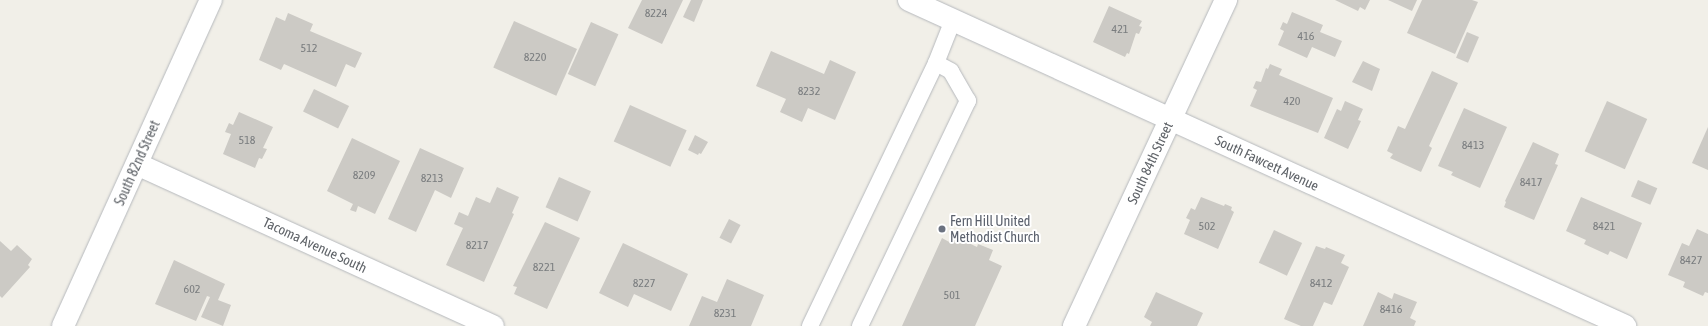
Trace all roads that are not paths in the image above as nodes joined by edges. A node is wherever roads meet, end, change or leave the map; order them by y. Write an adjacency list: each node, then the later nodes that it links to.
1 (211, 0): 7 (street, South 82nd Street)
2 (909, 0): 4 (street, South Fawcett Avenue)
3 (1226, 0): 6 (street, South 84th Street)
4 (953, 20): 5 (lane); 6 (street, South Fawcett Avenue)
5 (936, 62): 10 (lane); 11 (lane)
6 (1171, 119): 12 (street, South 84th Street); 13 (street, South Fawcett Avenue)
7 (137, 164): 8 (street, South 82nd Street); 9 (street, Tacoma Avenue South)
8 (63, 326)
9 (492, 326)
10 (810, 326)
11 (860, 326)
12 (1074, 326)
13 (1626, 326)

